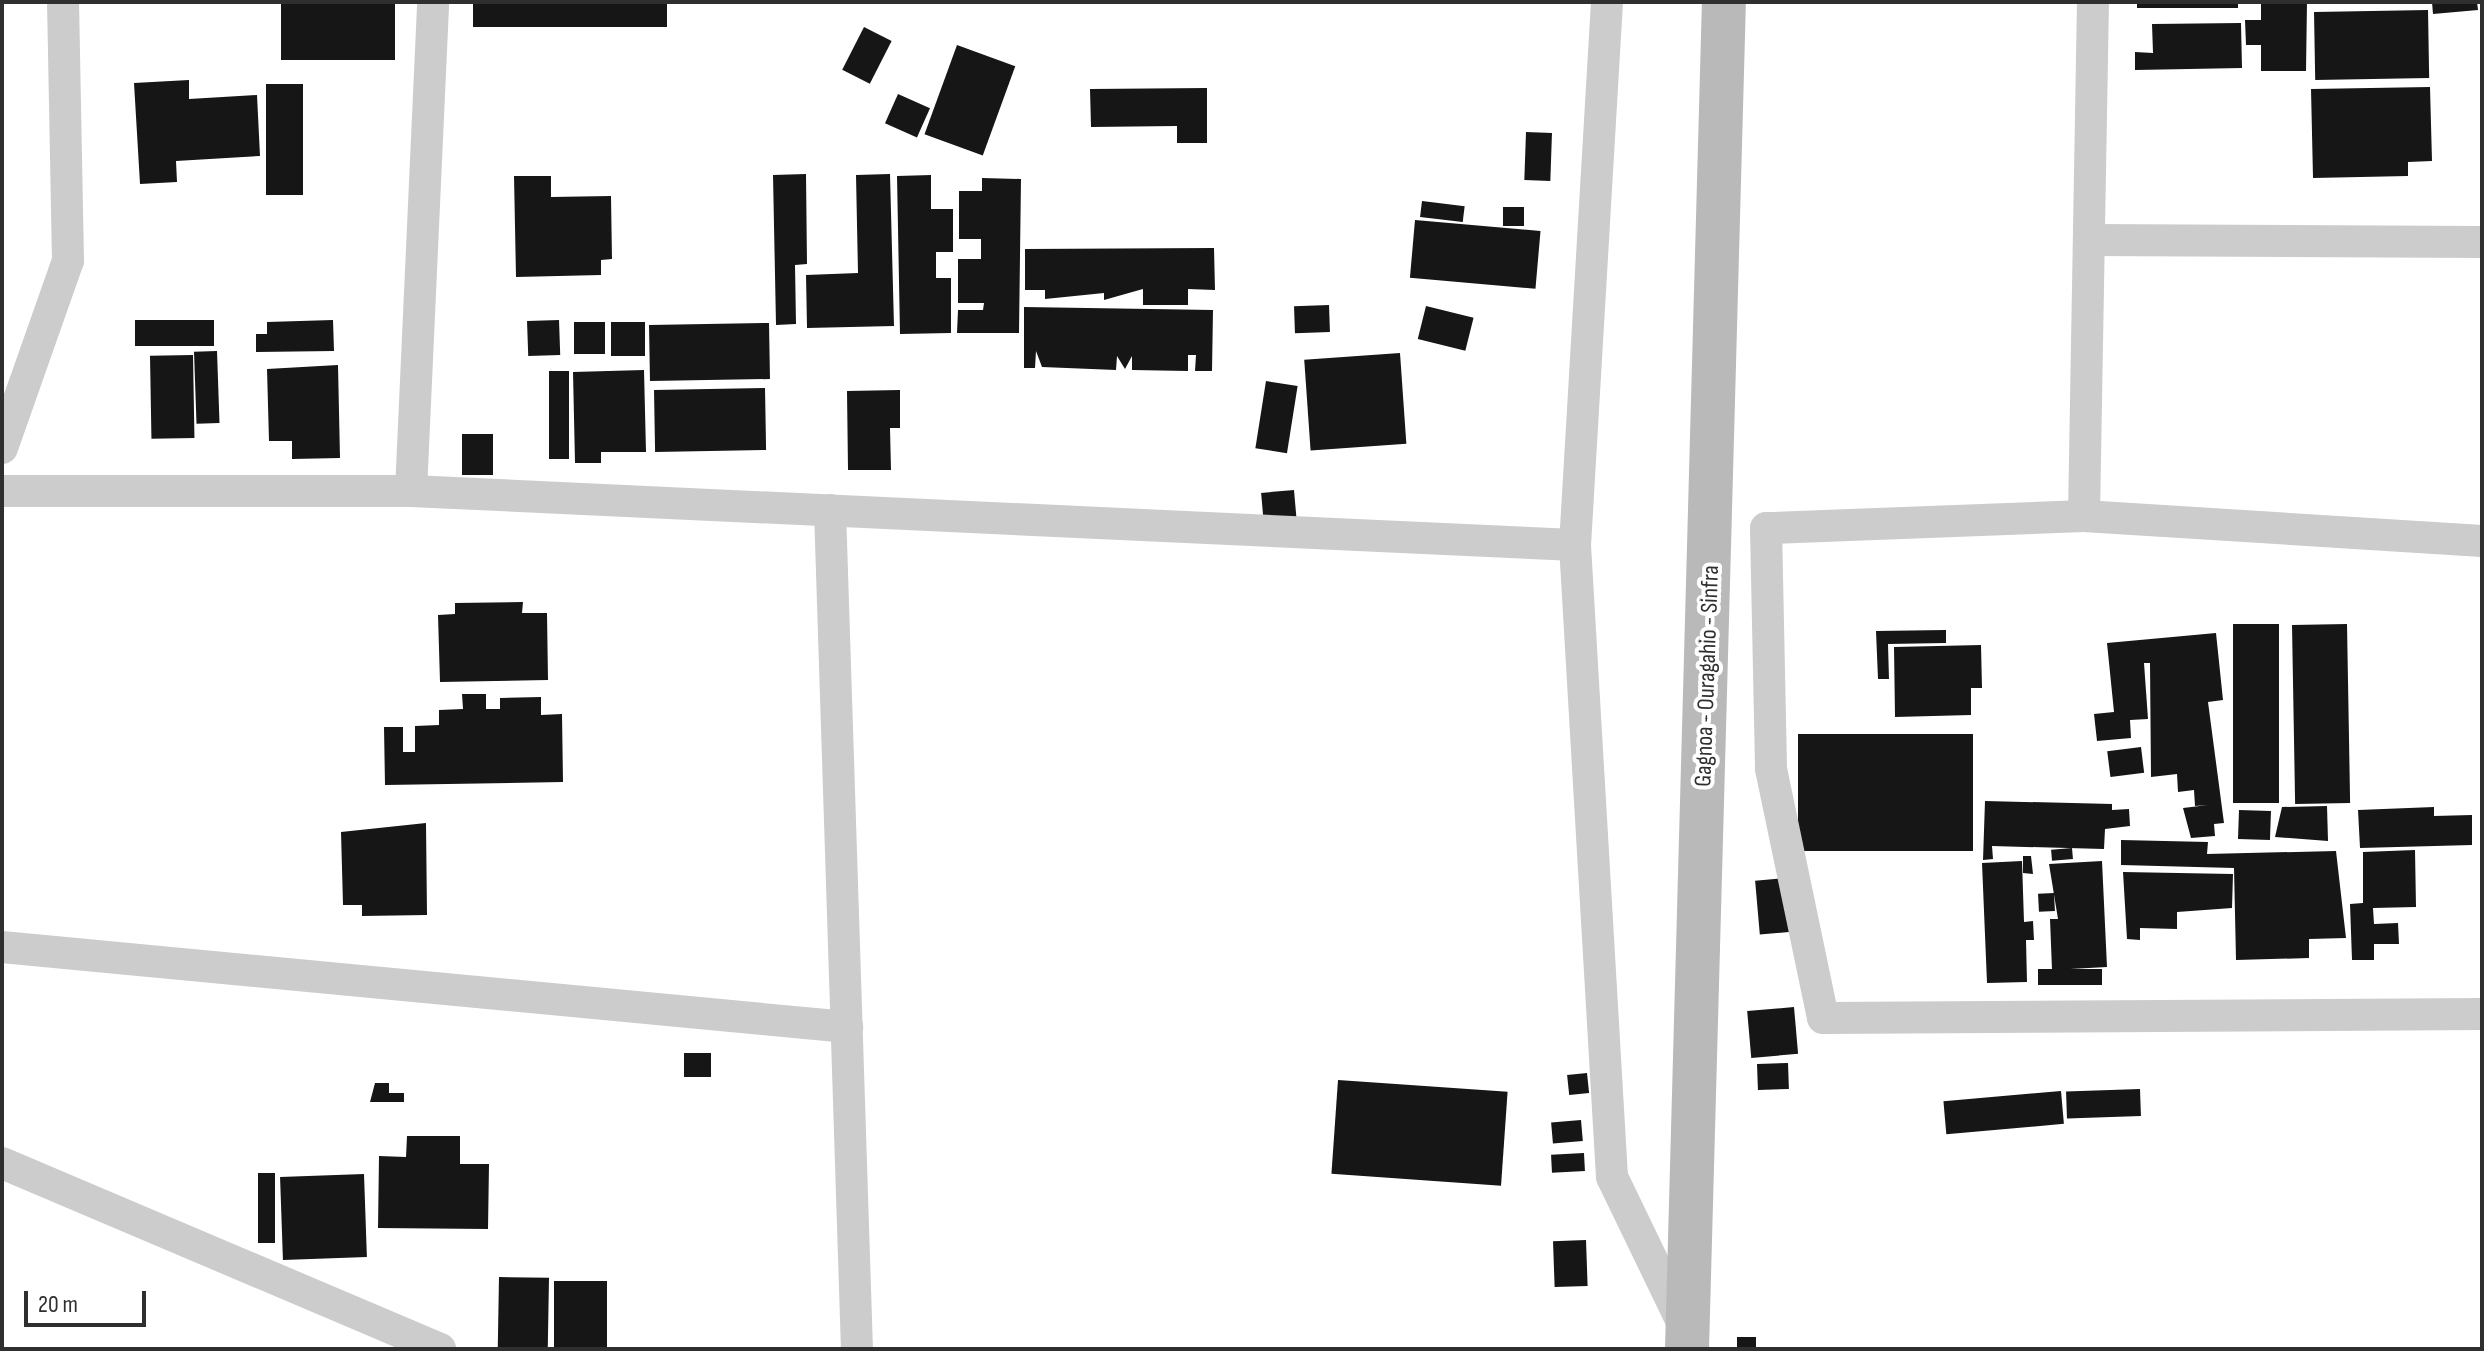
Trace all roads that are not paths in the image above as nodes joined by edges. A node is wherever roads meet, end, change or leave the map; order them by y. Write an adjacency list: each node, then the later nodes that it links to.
1 (63, 2): 8 (street)
2 (433, 2): 10 (street)
3 (1607, 2): 14 (street)
4 (1724, 2): 19 (main road, Gagnoa - Ouragahio - Sinfra)
5 (2093, 2): 6 (street)
6 (2089, 240): 7 (street); 12 (street)
7 (2482, 242)
8 (2, 448)
9 (2, 491): 10 (street)
10 (411, 491): 11 (street)
11 (830, 510): 14 (street); 17 (street)
12 (2084, 516): 13 (street); 16 (street)
13 (2482, 541)
14 (1575, 545): 19 (street)
15 (2, 947): 17 (street)
16 (2482, 1014)
17 (847, 1027): 21 (street)
18 (2, 1163): 20 (street)
19 (1687, 1340)
20 (440, 1349)
21 (857, 1349)

